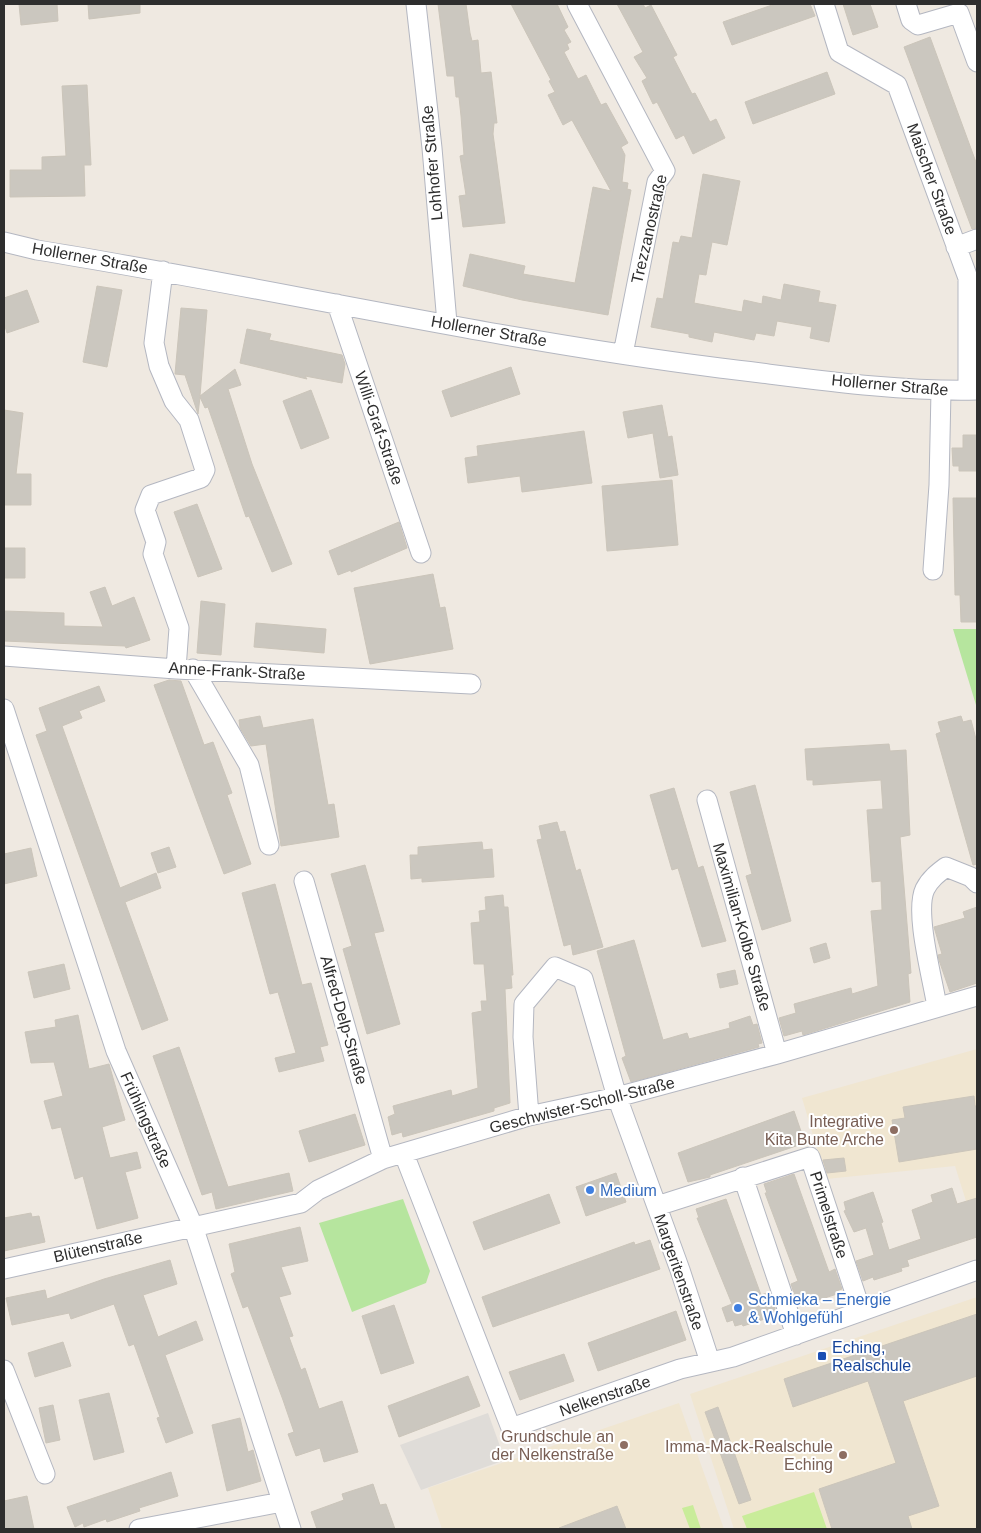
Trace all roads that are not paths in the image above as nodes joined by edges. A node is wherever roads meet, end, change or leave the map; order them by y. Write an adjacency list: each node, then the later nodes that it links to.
1 (416, 4): 11 (street, Lohhofer Straße)
2 (577, 4): 12 (street, Trezzanostraße)
3 (824, 4): 8 (street, Maischer Straße)
4 (906, 4): 5 (street)
5 (977, 62)
6 (977, 238): 8 (street)
7 (4, 242): 9 (street, Hollerner Straße)
8 (956, 247): 13 (street, Maischer Straße)
9 (163, 271): 10 (street, Hollerner Straße); 18 (street)
10 (337, 304): 11 (street, Hollerner Straße); 15 (street, Willi-Graf-Straße)
11 (447, 323): 12 (street, Hollerner Straße)
12 (622, 354): 14 (street, Hollerner Straße)
13 (972, 390): 14 (street, Hollerner Straße)
14 (941, 391): 16 (street)
15 (421, 553)
16 (933, 570)
17 (4, 656): 18 (street, Anne-Frank-Straße)
18 (184, 669): 19 (street, Anne-Frank-Straße); 23 (street)
19 (471, 684)
20 (4, 709): 21 (street, Frühlingstraße)
21 (11, 755): 35 (street, Frühlingstraße)
22 (707, 800): 28 (street, Maximilian-Kolbe Straße)
23 (269, 845)
24 (304, 881): 32 (street, Alfred-Delp-Straße)
25 (977, 883): 27 (street)
26 (977, 996): 27 (street, Geschwister-Scholl-Straße)
27 (937, 1007): 28 (street, Geschwister-Scholl-Straße)
28 (777, 1054): 29 (street, Geschwister-Scholl-Straße)
29 (617, 1097): 30 (street, Geschwister-Scholl-Straße); 30 (street, Margeritenstraße); 34 (street, Margeritenstraße)
30 (529, 1116): 31 (street, Geschwister-Scholl-Straße)
31 (404, 1154): 32 (street, Geschwister-Scholl-Straße); 40 (street, Nelkenstraße)
32 (383, 1159): 35 (street, Geschwister-Scholl-Straße)
33 (743, 1177): 34 (street, Primelstraße); 38 (street, Primelstraße); 39 (street)
34 (657, 1206): 40 (street, Margeritenstraße)
35 (193, 1226): 36 (street, Blütenstraße); 43 (street, Frühlingstraße)
36 (4, 1269)
37 (977, 1270): 38 (street, Nelkenstraße)
38 (861, 1311): 39 (street, Nelkenstraße)
39 (796, 1335): 40 (street, Nelkenstraße)
40 (710, 1362)
41 (4, 1370): 42 (street)
42 (46, 1474)
43 (282, 1502): 44 (street); 45 (street, Frühlingstraße)
44 (139, 1529)
45 (292, 1529)

